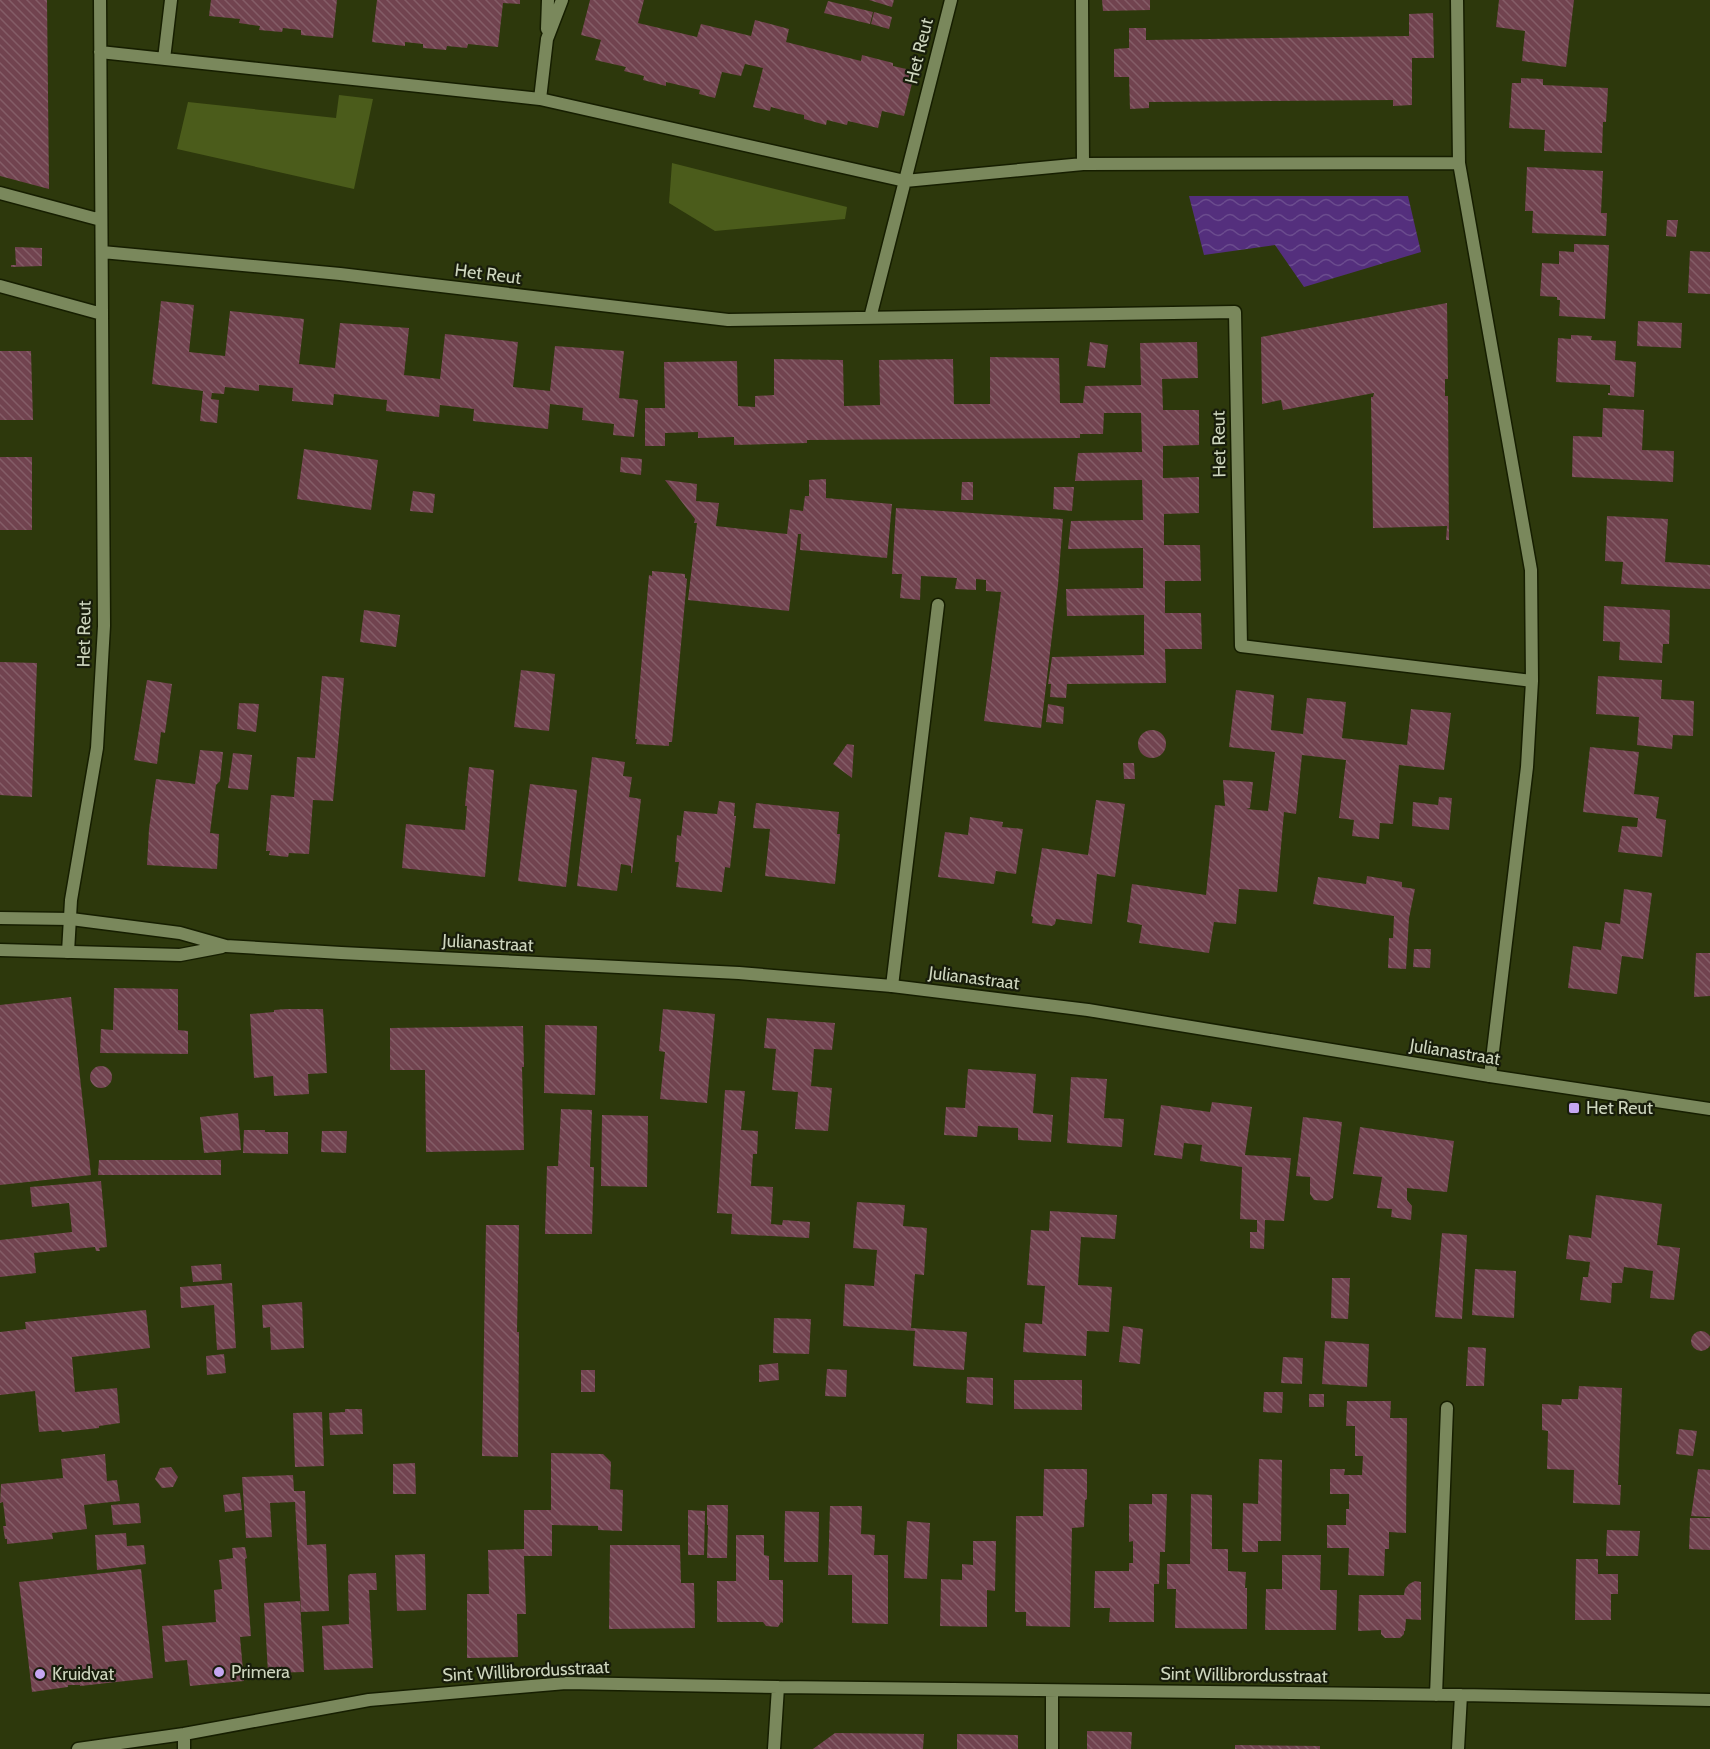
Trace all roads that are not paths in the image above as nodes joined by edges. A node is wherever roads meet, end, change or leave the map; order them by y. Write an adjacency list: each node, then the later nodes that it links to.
1 (100, 0): 9 (street, Het Reut)
2 (171, 0): 10 (street)
3 (548, 0): 8 (street)
4 (562, 0): 8 (street)
5 (951, 0): 14 (street, Het Reut)
6 (1082, 0): 12 (street)
7 (1457, 0): 13 (street)
8 (547, 39): 11 (street)
9 (100, 51): 10 (street); 16 (street, Het Reut)
10 (164, 59): 11 (street)
11 (540, 99): 14 (street)
12 (1083, 164): 13 (street); 14 (street)
13 (1459, 164): 22 (street)
14 (905, 181): 20 (street, Het Reut)
15 (0, 193): 16 (street)
16 (101, 220): 17 (street, Het Reut)
17 (102, 252): 19 (street, Het Reut); 20 (street, Het Reut)
18 (0, 286): 19 (street)
19 (102, 314): 24 (street, Het Reut)
20 (870, 318): 22 (street, Het Reut)
21 (938, 605): 28 (street)
22 (1532, 681): 29 (street)
23 (0, 918): 24 (street, Julianastraat)
24 (71, 919): 25 (street, Julianastraat); 27 (street, Het Reut)
25 (226, 946): 27 (street, Julianastraat); 28 (street, Julianastraat)
26 (0, 950): 27 (street, Julianastraat)
27 (68, 952)
28 (892, 986): 29 (street, Julianastraat)
29 (1490, 1076): 30 (street, Julianastraat)
30 (1710, 1109)
31 (1447, 1408): 34 (street)
32 (778, 1687): 33 (street, Sint Willibrordusstraat); 37 (street, Sint Willibrordusstraat); 40 (street)
33 (1052, 1691): 34 (street, Sint Willibrordusstraat); 41 (street)
34 (1436, 1695): 35 (street, Sint Willibrordusstraat)
35 (1461, 1695): 36 (street, Sint Willibrordusstraat); 42 (street)
36 (1710, 1700)
37 (184, 1734): 38 (street, Sint Willibrordusstraat); 39 (street)
38 (78, 1749)
39 (184, 1749)
40 (774, 1749)
41 (1052, 1749)
42 (1458, 1749)

